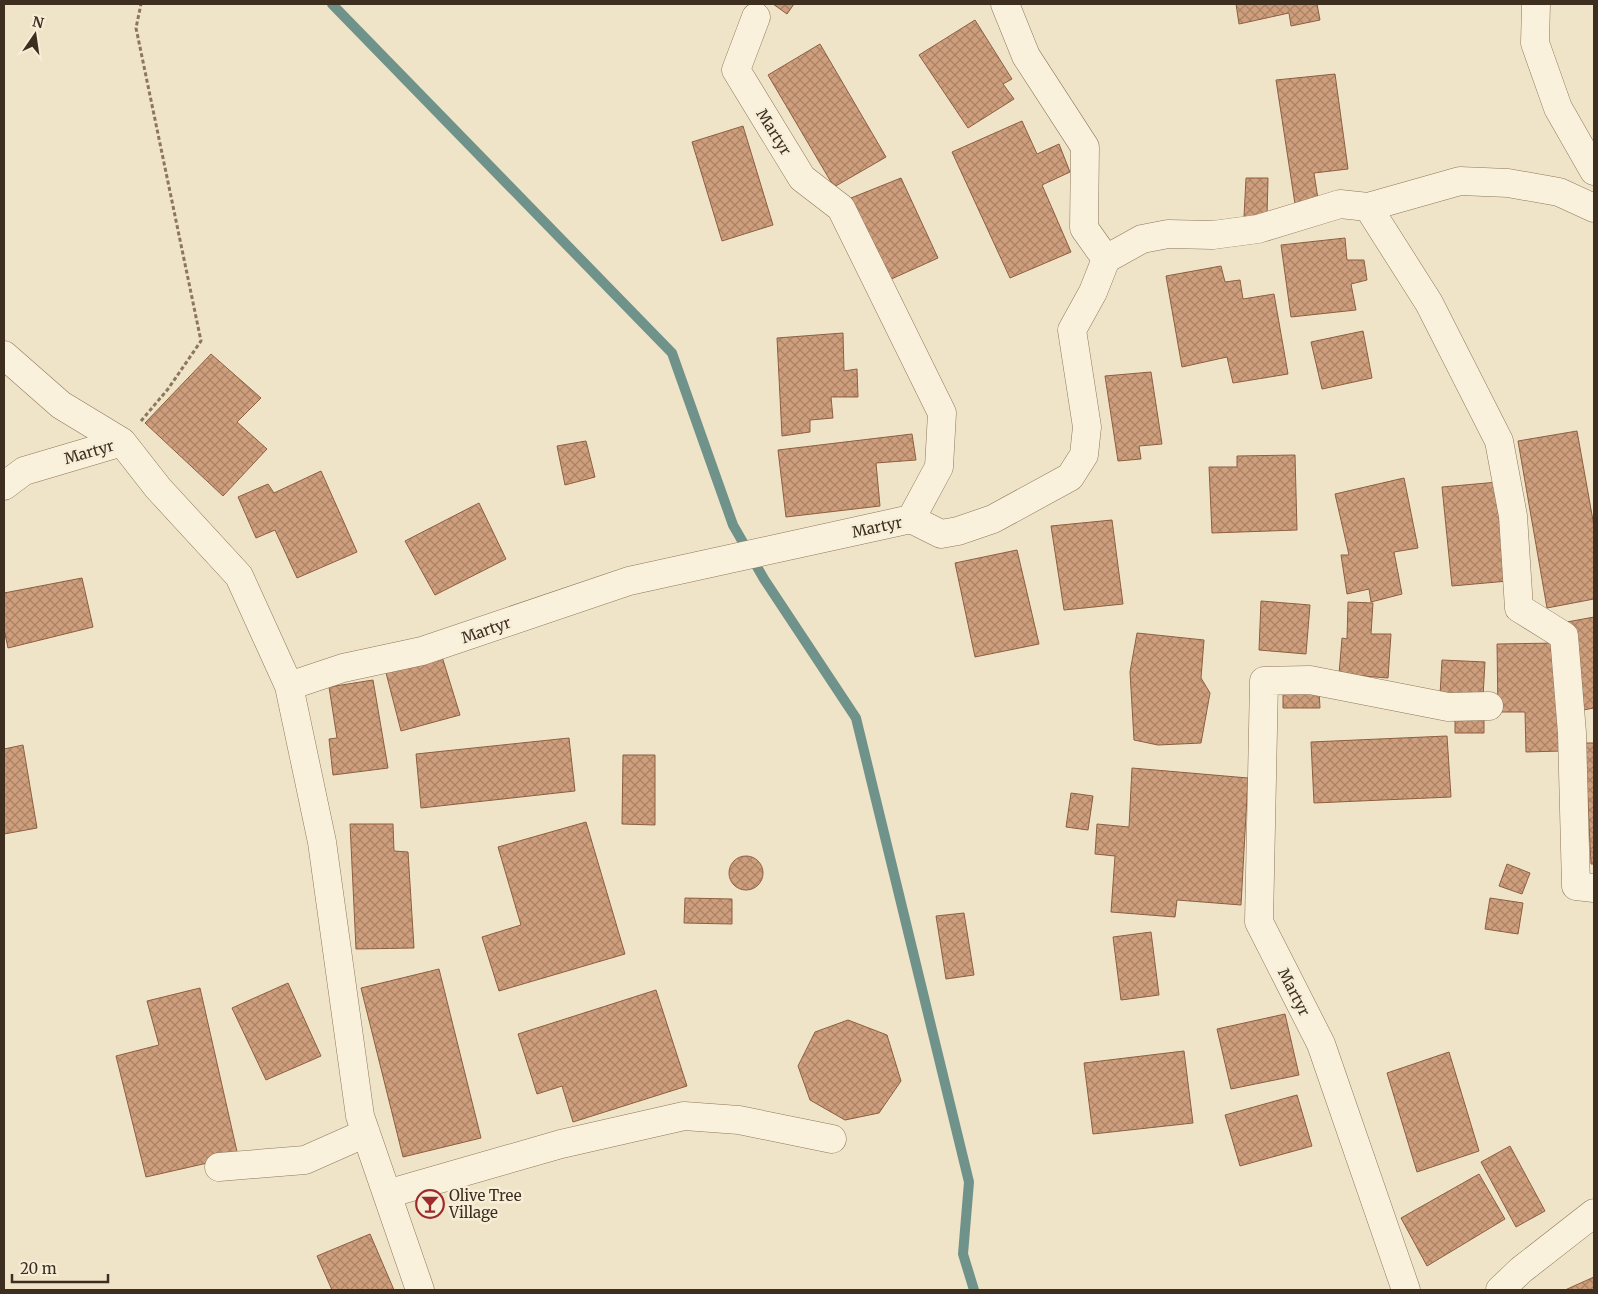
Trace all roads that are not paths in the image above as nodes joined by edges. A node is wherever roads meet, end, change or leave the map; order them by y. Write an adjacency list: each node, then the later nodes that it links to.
1 (1005, 4): 7 (street)
2 (1536, 4): 4 (street)
3 (756, 17): 11 (street, Martyr)
4 (1594, 171)
5 (1368, 207): 6 (street); 7 (street); 14 (street)
6 (1594, 208)
7 (1106, 259): 11 (street)
8 (4, 355): 9 (street)
9 (122, 442): 10 (street, Martyr); 12 (street, Martyr)
10 (4, 486)
11 (911, 519): 12 (street, Martyr)
12 (289, 686): 15 (street, Martyr)
13 (1489, 706): 21 (street, Martyr)
14 (1594, 888)
15 (366, 1133): 17 (street); 18 (street, Martyr)
16 (832, 1139): 18 (street)
17 (219, 1167)
18 (387, 1194): 20 (street, Martyr)
19 (1594, 1213): 22 (street)
20 (420, 1290)
21 (1406, 1290)
22 (1500, 1290)

